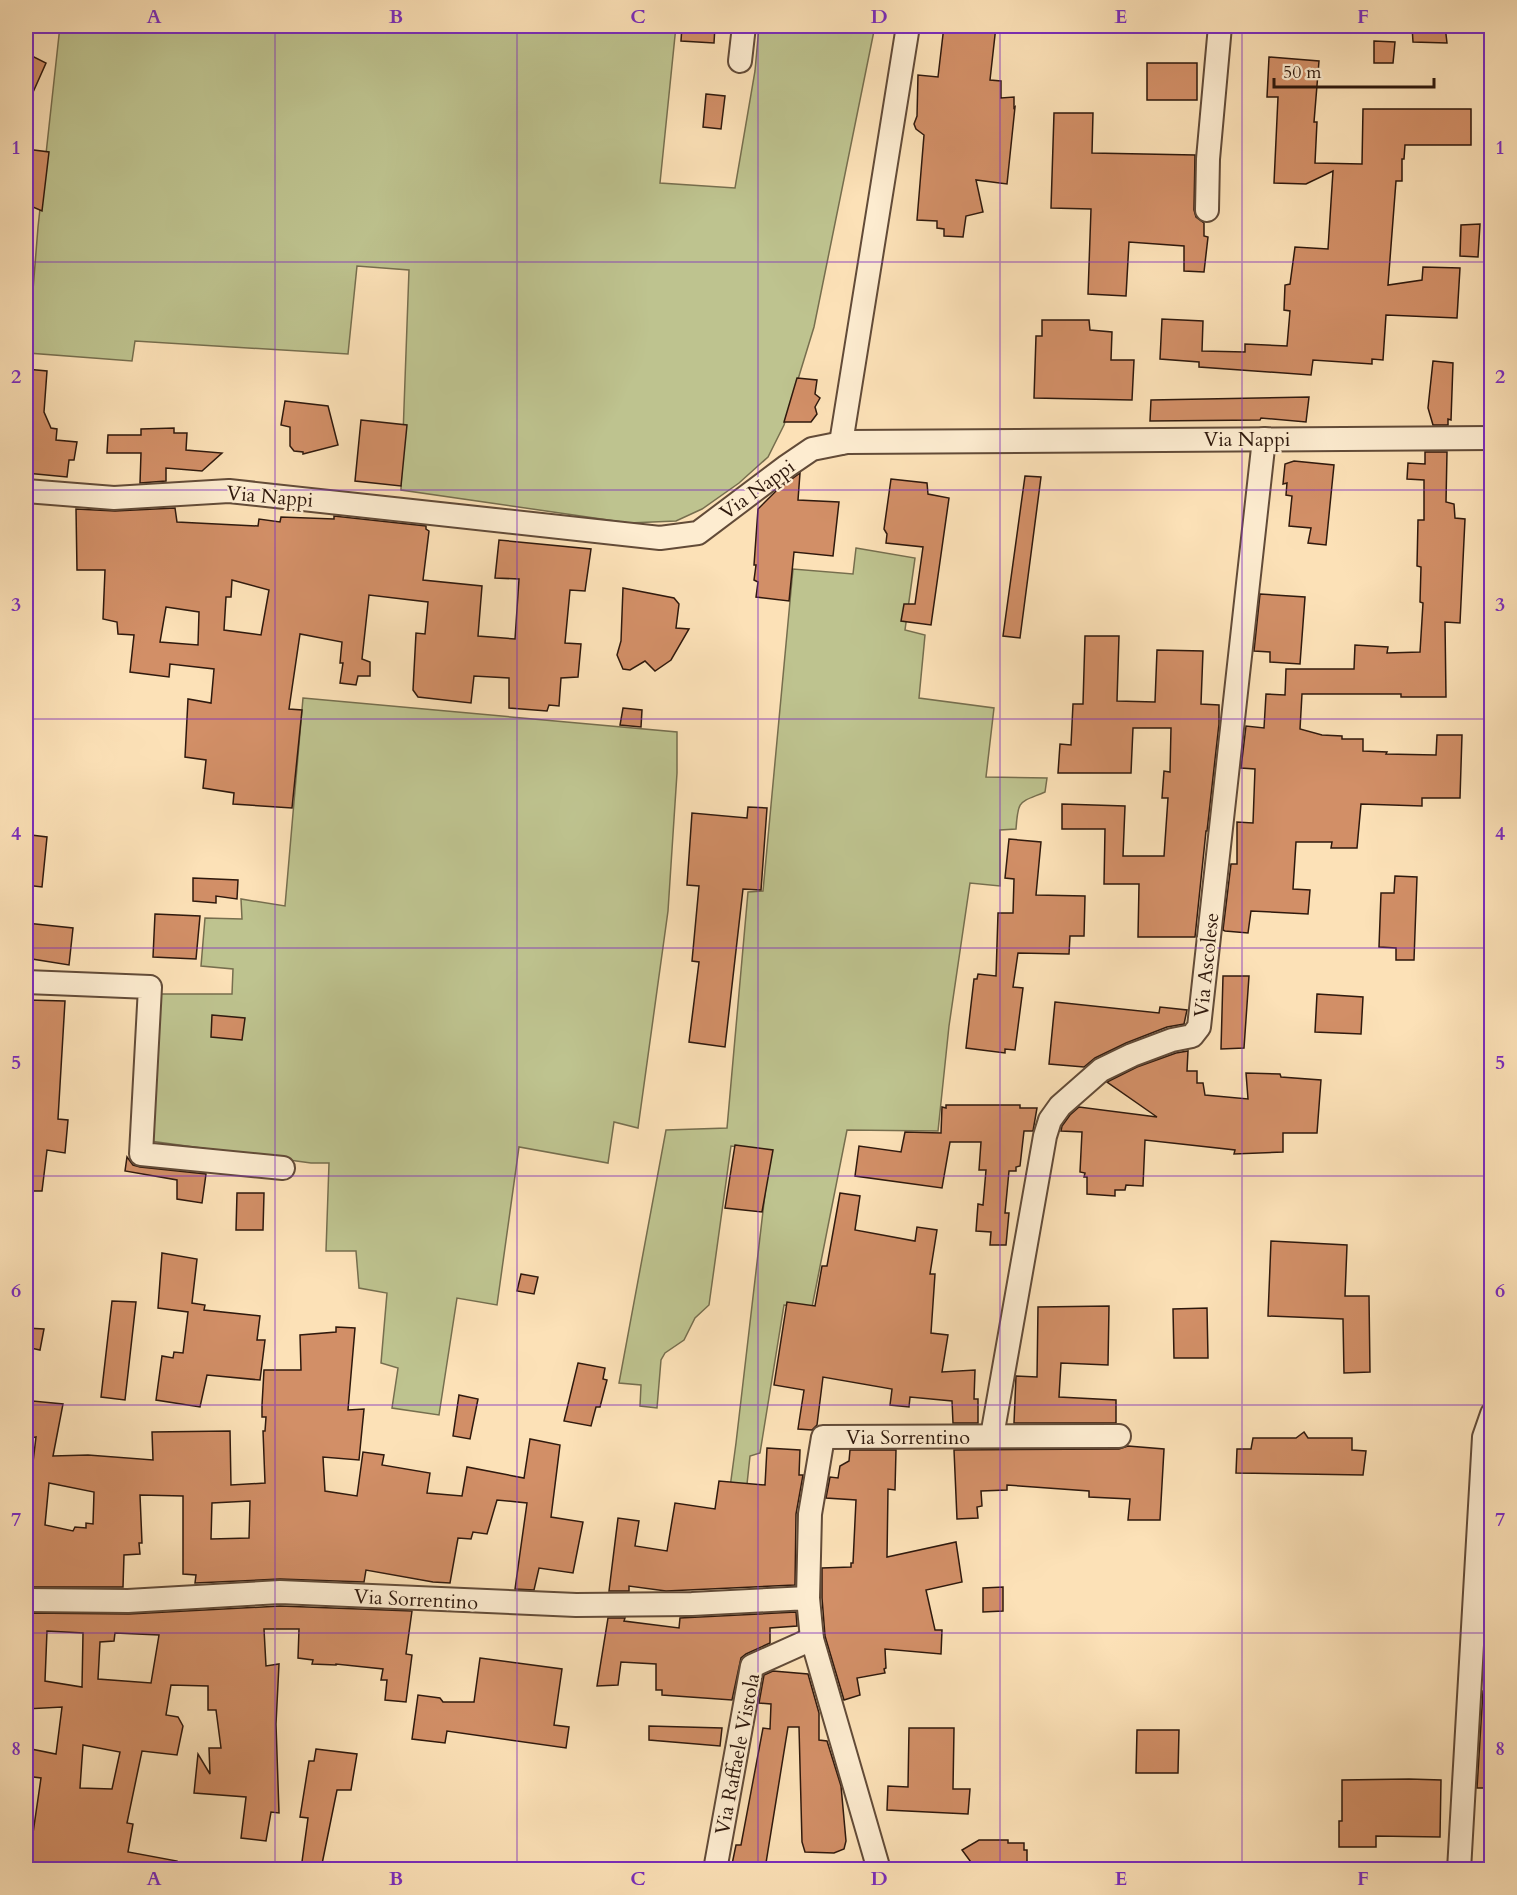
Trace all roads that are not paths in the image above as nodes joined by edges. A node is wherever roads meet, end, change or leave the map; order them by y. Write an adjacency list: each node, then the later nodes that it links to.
1 (744, 26): 4 (street)
2 (908, 26): 8 (street)
3 (1220, 26): 5 (street)
4 (740, 61)
5 (1207, 210)
6 (1491, 438): 7 (street, Via Nappi)
7 (1264, 439): 8 (street, Via Nappi); 13 (street, Via Ascolese)
8 (841, 443): 9 (street, Via Nappi)
9 (26, 491)
10 (26, 982): 11 (street)
11 (283, 1168)
12 (1491, 1414): 17 (street)
13 (992, 1436): 14 (street, Via Sorrentino); 15 (street, Via Sorrentino)
14 (1119, 1436)
15 (807, 1598): 16 (street, Via Sorrentino); 18 (street, Via Sorrentino)
16 (26, 1600)
17 (1482, 1629): 21 (street)
18 (812, 1639): 19 (street, Via Raffaele Vistola); 20 (street, Via Sorrentino)
19 (715, 1869)
20 (879, 1869)
21 (1459, 1869)

